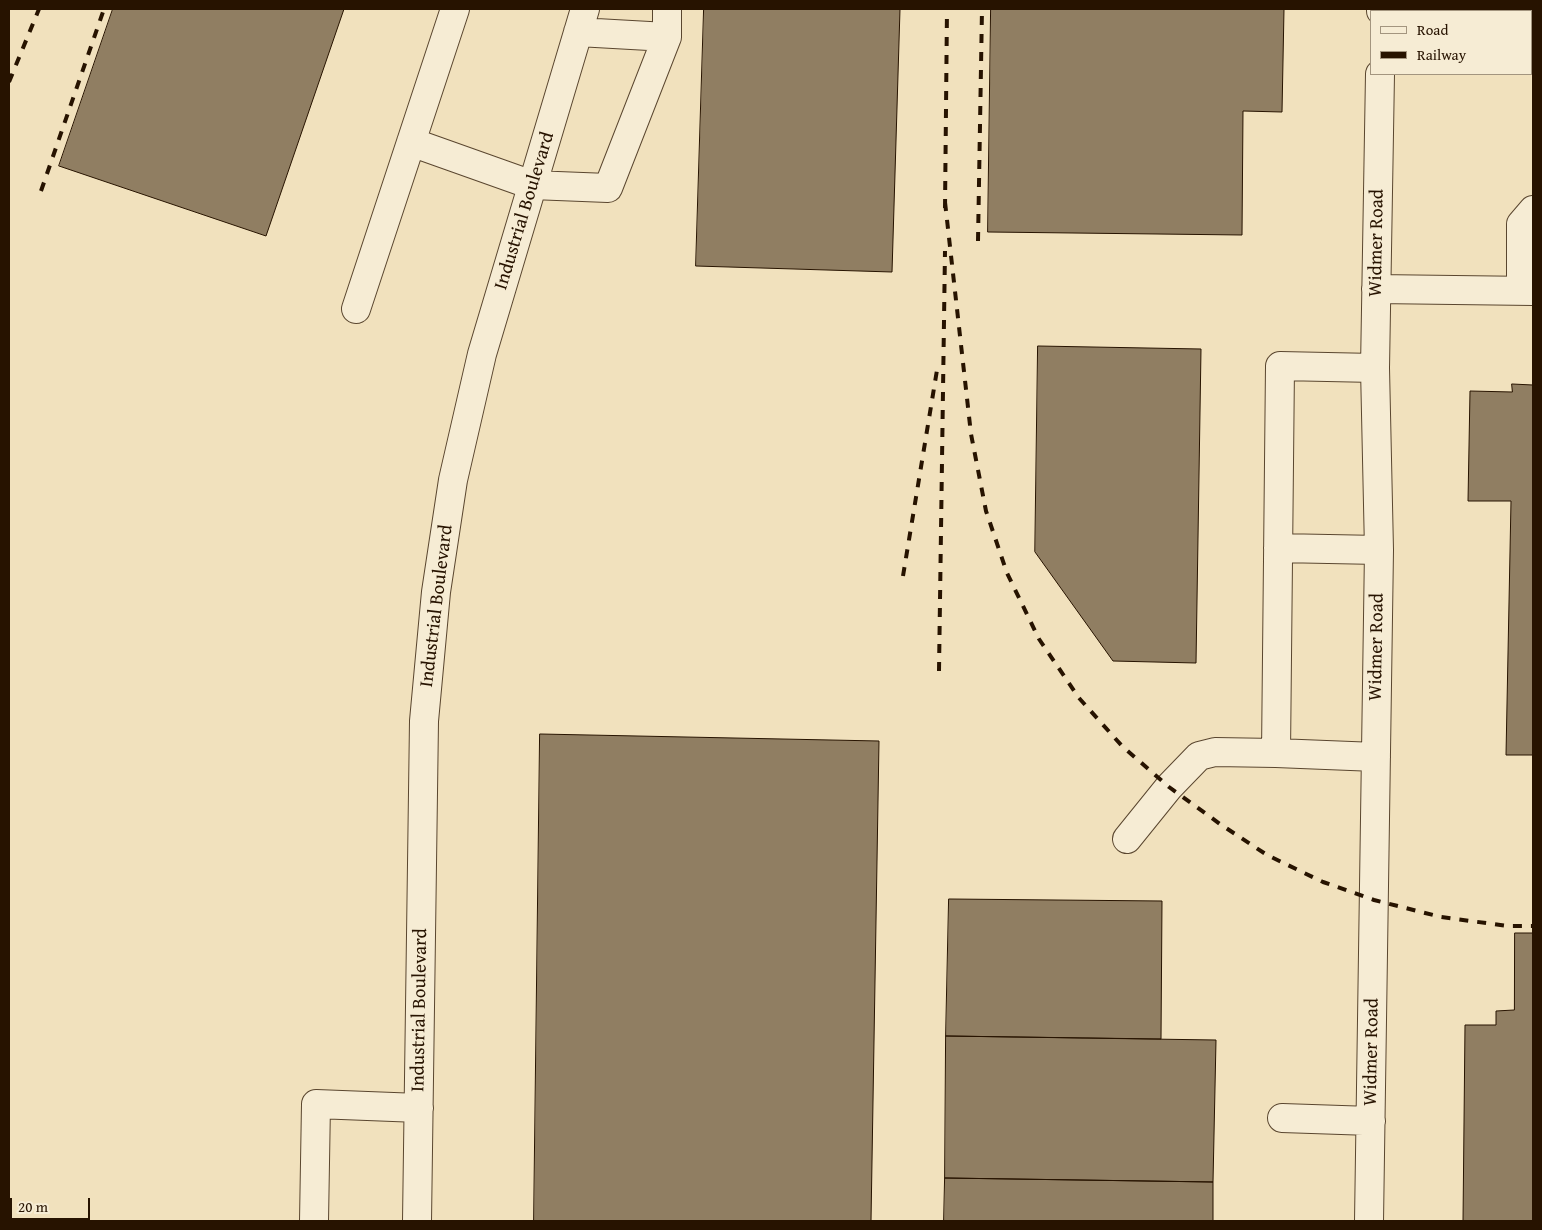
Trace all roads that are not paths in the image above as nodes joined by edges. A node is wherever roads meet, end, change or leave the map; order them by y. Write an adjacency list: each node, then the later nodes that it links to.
1 (455, 9): 6 (street)
2 (668, 9): 4 (street)
3 (582, 20): 4 (street); 7 (street, Industrial Boulevard)
4 (667, 36): 7 (street)
5 (1380, 75): 9 (street, Widmer Road)
6 (411, 142): 7 (street); 11 (street)
7 (532, 185): 18 (street, Industrial Boulevard)
8 (1533, 210): 10 (street)
9 (1376, 289): 10 (street); 12 (street, Widmer Road)
10 (1527, 291)
11 (356, 309)
12 (1375, 368): 13 (street); 14 (street, Widmer Road)
13 (1278, 548): 14 (street); 15 (street)
14 (1379, 550): 16 (street, Widmer Road)
15 (1276, 753): 16 (street); 17 (street)
16 (1376, 757): 20 (street, Widmer Road)
17 (1127, 839)
18 (419, 1108): 21 (street); 22 (street, Industrial Boulevard)
19 (1282, 1118): 20 (street)
20 (1371, 1121): 23 (street, Widmer Road)
21 (314, 1221)
22 (417, 1221)
23 (1369, 1221)

